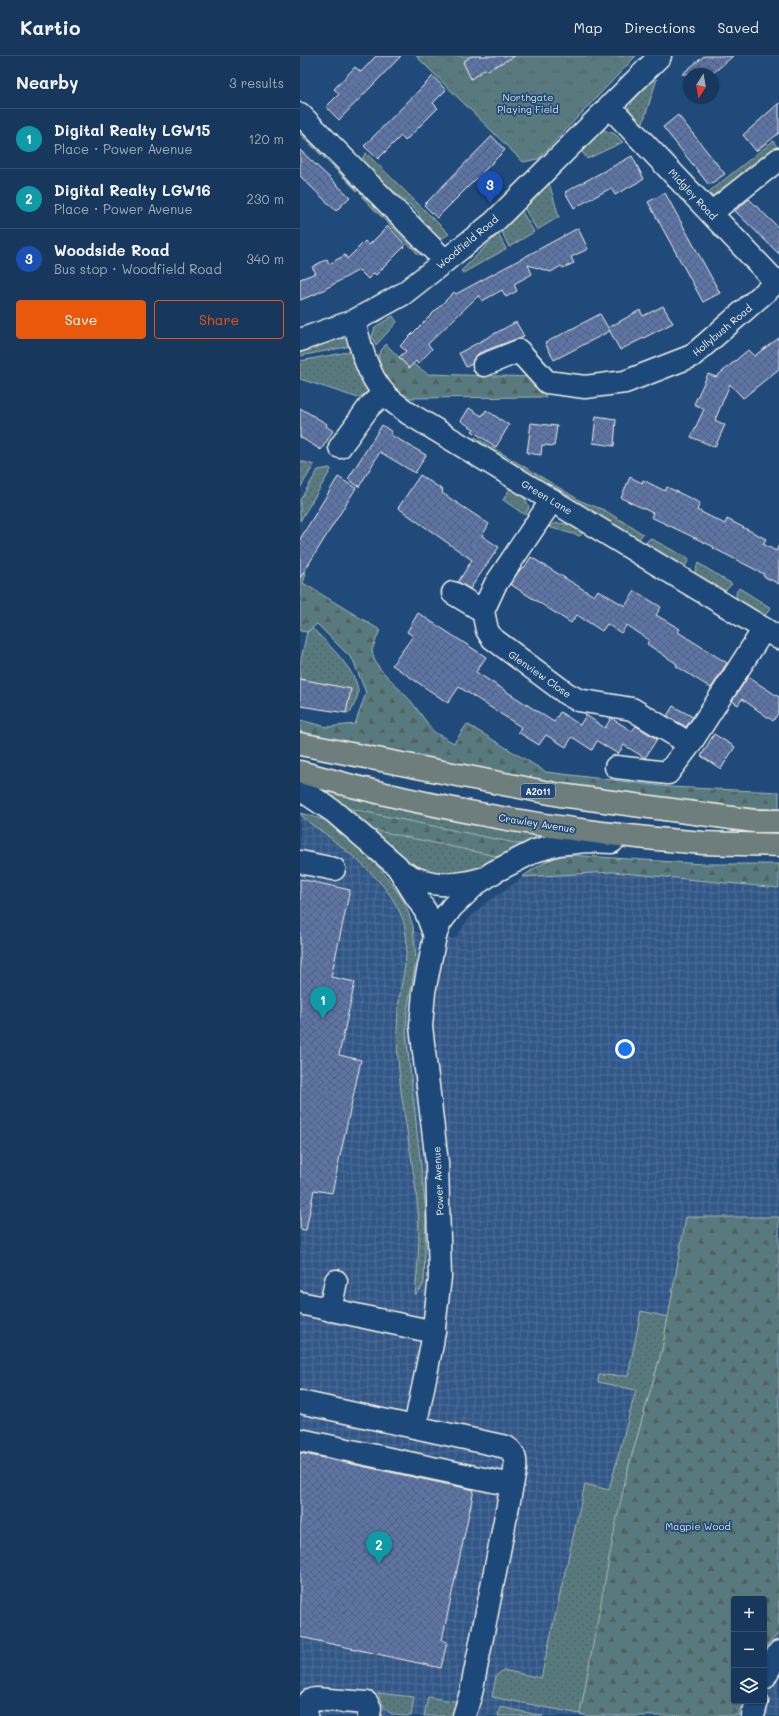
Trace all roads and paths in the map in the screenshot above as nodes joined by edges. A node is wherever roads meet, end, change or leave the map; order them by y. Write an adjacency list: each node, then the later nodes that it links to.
1 (660, 56): 2 (street, Woodfield Road)
2 (609, 106): 5 (street, Midgley Road); 6 (street, Woodfield Road)
3 (300, 114): 6 (street)
4 (779, 159): 5 (street)
5 (711, 213): 7 (street, Midgley Road)
6 (445, 261): 8 (street, Woodfield Road)
7 (778, 281): 10 (street, Hollybush Road)
8 (354, 321): 9 (street, Woodfield Road); 11 (street, Green Lane)
9 (300, 340)
10 (484, 365)
11 (384, 393): 12 (street); 13 (street, Green Lane)
12 (340, 447)
13 (552, 500): 15 (street); 16 (street, Green Lane)
14 (453, 593): 15 (street)
15 (483, 611): 18 (street, Glenview Close)
16 (772, 634): 18 (street)
17 (300, 744): 22 (main road, A2011)
18 (690, 744): 19 (street)
19 (616, 767)
20 (300, 772): 23 (main road, Crawley Avenue)
21 (300, 789): 27 (street)
22 (779, 821)
23 (704, 843): 24 (main road, Crawley Avenue); 28 (street)
24 (779, 845)
25 (300, 862): 26 (street)
26 (334, 869)
27 (401, 871): 28 (street); 29 (street)
28 (484, 878): 29 (street, Power Avenue)
29 (435, 936): 33 (street, Power Avenue)
30 (336, 1281): 32 (street)
31 (300, 1304): 32 (street)
32 (330, 1310): 33 (street)
33 (434, 1332): 35 (street, Power Avenue)
34 (300, 1402): 35 (street)
35 (415, 1427): 37 (street)
36 (300, 1440): 37 (street)
37 (512, 1485): 43 (street)
38 (779, 1652): 39 (street)
39 (767, 1673)
40 (756, 1704): 44 (street)
41 (306, 1716): 42 (street)
42 (369, 1716)
43 (464, 1716)
44 (753, 1716)

